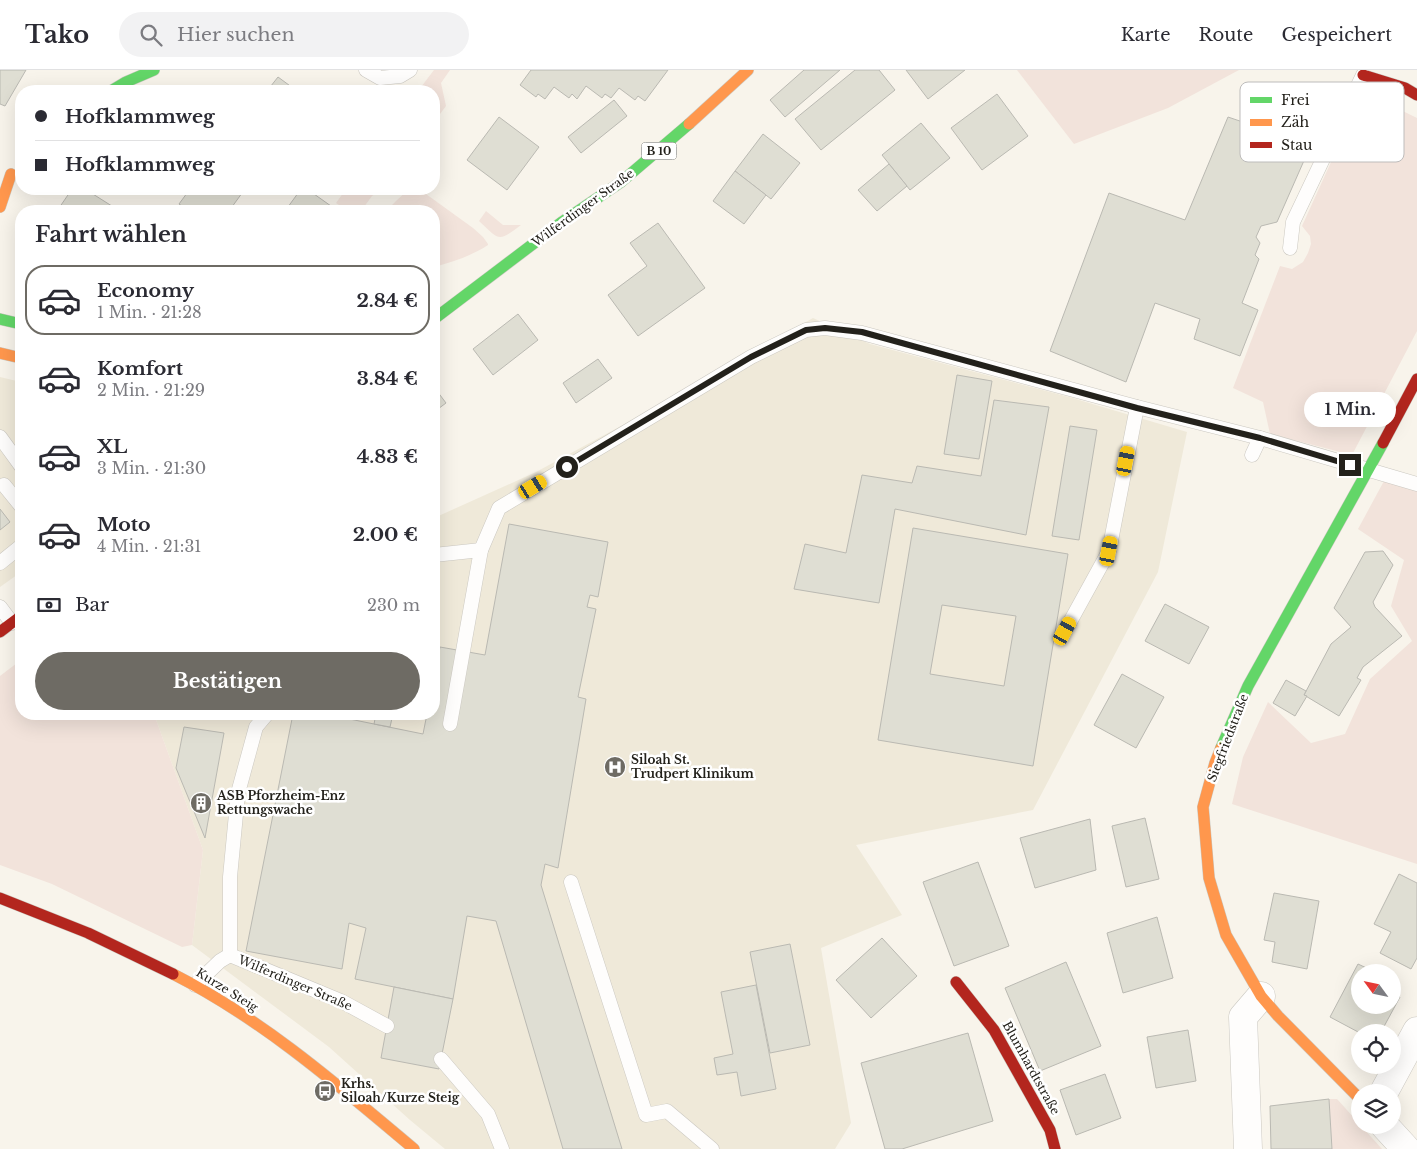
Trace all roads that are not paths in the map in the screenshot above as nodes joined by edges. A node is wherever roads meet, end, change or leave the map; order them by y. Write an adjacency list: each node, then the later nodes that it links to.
1 (154, 70): 8 (street)
2 (366, 70): 3 (lane)
3 (410, 70)
4 (748, 70): 15 (street, Wilferdinger Straße / B 10)
5 (1363, 75): 6 (lane); 7 (street)
6 (1360, 82)
7 (1386, 82)
8 (123, 85)
9 (1404, 88): 10 (street)
10 (1417, 95)
11 (1322, 162): 14 (lane)
12 (0, 184): 13 (street)
13 (0, 207)
14 (1290, 248)
15 (440, 314)
16 (0, 319): 17 (street)
17 (15, 323)
18 (0, 353): 19 (street)
19 (15, 357)
20 (1417, 379): 26 (street, Siegfriedstraße)
21 (1137, 408): 23 (lane); 30 (lane); 37 (lane)
22 (0, 437): 25 (lane)
23 (1260, 438): 24 (lane); 26 (lane)
24 (1252, 455)
25 (15, 458)
26 (1368, 470): 27 (lane); 46 (street, Siegfriedstraße)
27 (1417, 484)
28 (4, 485): 29 (lane)
29 (15, 499)
30 (481, 550): 32 (lane); 40 (lane)
31 (15, 551): 33 (lane)
32 (440, 554)
33 (0, 563)
34 (0, 607): 35 (lane)
35 (15, 618)
36 (15, 621): 38 (street)
37 (1065, 631)
38 (0, 632)
39 (262, 720): 43 (lane, Wilferdinger Straße)
40 (450, 724)
41 (571, 882): 55 (lane)
42 (0, 898): 45 (street, Kurze Steig)
43 (230, 955): 45 (lane, Wilferdinger Straße); 47 (lane, Wilferdinger Straße)
44 (956, 982): 56 (street, Blumhardtstraße)
45 (195, 985): 53 (street, Kurze Steig)
46 (1262, 996): 51 (street, Siegfriedstraße); 57 (street)
47 (387, 1026)
48 (1417, 1031): 50 (street)
49 (441, 1060): 54 (lane)
50 (1388, 1084)
51 (1351, 1090)
52 (1392, 1134): 58 (street)
53 (409, 1148)
54 (502, 1149)
55 (712, 1149)
56 (1055, 1149)
57 (1248, 1149)
58 (1406, 1149)

